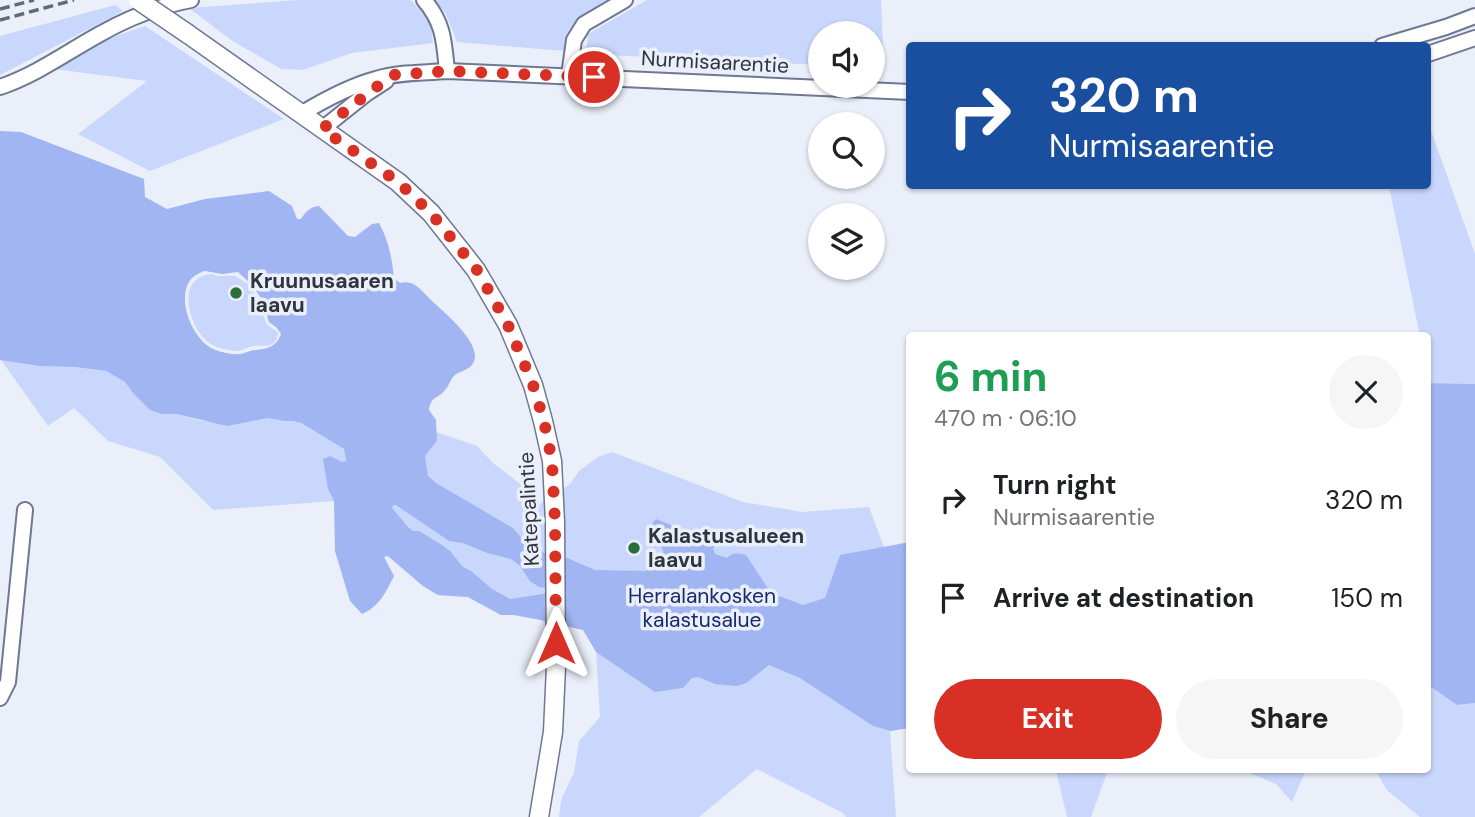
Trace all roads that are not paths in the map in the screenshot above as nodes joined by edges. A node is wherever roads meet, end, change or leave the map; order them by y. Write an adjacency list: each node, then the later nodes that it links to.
1 (138, 0): 14 (street, Katepalintie, bridge)
2 (191, 0): 12 (street)
3 (424, 0): 9 (street)
4 (625, 0): 11 (street)
5 (1475, 16): 7 (street)
6 (1475, 38): 8 (street)
7 (1395, 42)
8 (1431, 53)
9 (447, 71): 10 (street, Nurmisaarentie); 11 (street, Nurmisaarentie)
10 (392, 75): 14 (street, Nurmisaarentie); 15 (street)
11 (569, 76): 13 (street, Nurmisaarentie)
12 (0, 87)
13 (906, 92)
14 (301, 114): 15 (street, Katepalintie)
15 (322, 129): 18 (street, Katepalintie)
16 (26, 510): 17 (street)
17 (0, 698)
18 (539, 817)

